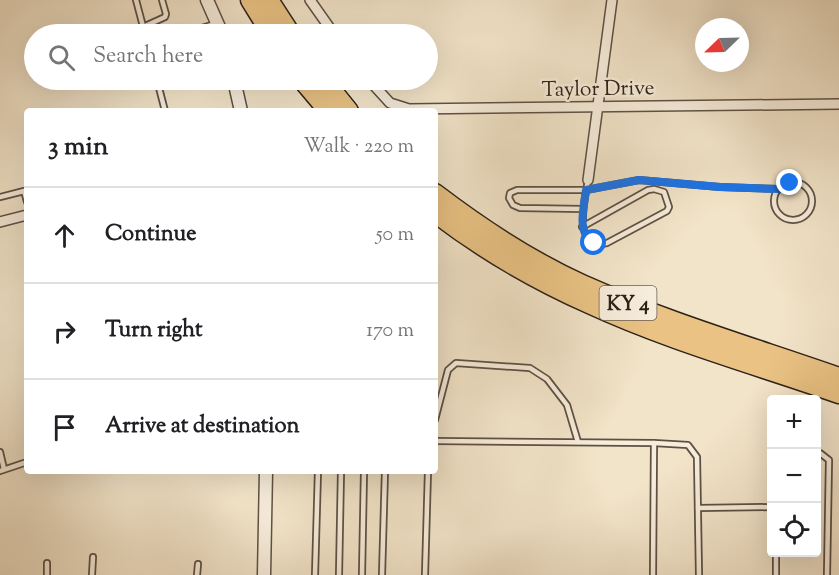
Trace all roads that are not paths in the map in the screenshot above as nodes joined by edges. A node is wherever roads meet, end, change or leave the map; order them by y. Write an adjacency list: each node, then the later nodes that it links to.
1 (136, 0): 8 (lane)
2 (162, 0): 9 (lane)
3 (207, 0): 10 (street)
4 (250, 0): 11 (highway)
5 (269, 0): 12 (highway)
6 (310, 0): 13 (street)
7 (612, 0): 20 (street)
8 (142, 24)
9 (150, 24)
10 (218, 24)
11 (265, 24)
12 (285, 24)
13 (327, 24)
14 (160, 90): 21 (lane)
15 (236, 90): 22 (street)
16 (310, 90): 23 (highway)
17 (332, 90): 24 (highway)
18 (378, 90): 25 (street, Taylor Drive)
19 (839, 104): 20 (street, Taylor Drive)
20 (598, 106): 26 (street, Taylor Drive); 27 (street)
21 (164, 108)
22 (240, 108)
23 (325, 108)
24 (347, 108)
25 (406, 108)
26 (438, 109)
27 (588, 180): 29 (lane)
28 (779, 189): 28 (lane); 29 (lane)
29 (586, 190): 33 (lane); 33 (lane)
30 (24, 191): 32 (lane)
31 (438, 195): 38 (highway, KY 4)
32 (0, 197)
33 (584, 209): 37 (lane)
34 (438, 215): 38 (highway, KY 4)
35 (24, 216): 36 (street)
36 (0, 222)
37 (582, 227): 37 (lane)
38 (739, 351): 39 (highway); 40 (highway, KY 4); 41 (highway, KY 4); 43 (highway)
39 (839, 367)
40 (839, 377)
41 (839, 394)
42 (438, 408): 45 (lane)
43 (839, 408)
44 (438, 441): 45 (lane)
45 (578, 442): 46 (lane)
46 (654, 443): 58 (lane); 72 (lane)
47 (0, 452): 50 (lane)
48 (821, 454): 75 (lane)
49 (24, 463): 50 (lane)
50 (2, 470)
51 (266, 474): 66 (street)
52 (318, 474): 67 (lane)
53 (341, 474): 68 (lane)
54 (364, 474): 69 (lane)
55 (385, 474): 70 (lane)
56 (428, 474): 71 (lane)
57 (767, 507): 58 (lane)
58 (698, 508): 73 (lane)
59 (93, 557): 64 (lane)
60 (776, 557): 74 (lane)
61 (47, 563): 63 (lane)
62 (198, 564): 65 (lane)
63 (47, 575)
64 (92, 575)
65 (197, 575)
66 (264, 575)
67 (315, 575)
68 (339, 575)
69 (362, 575)
70 (382, 575)
71 (426, 575)
72 (653, 575)
73 (699, 575)
74 (776, 575)
75 (827, 575)

